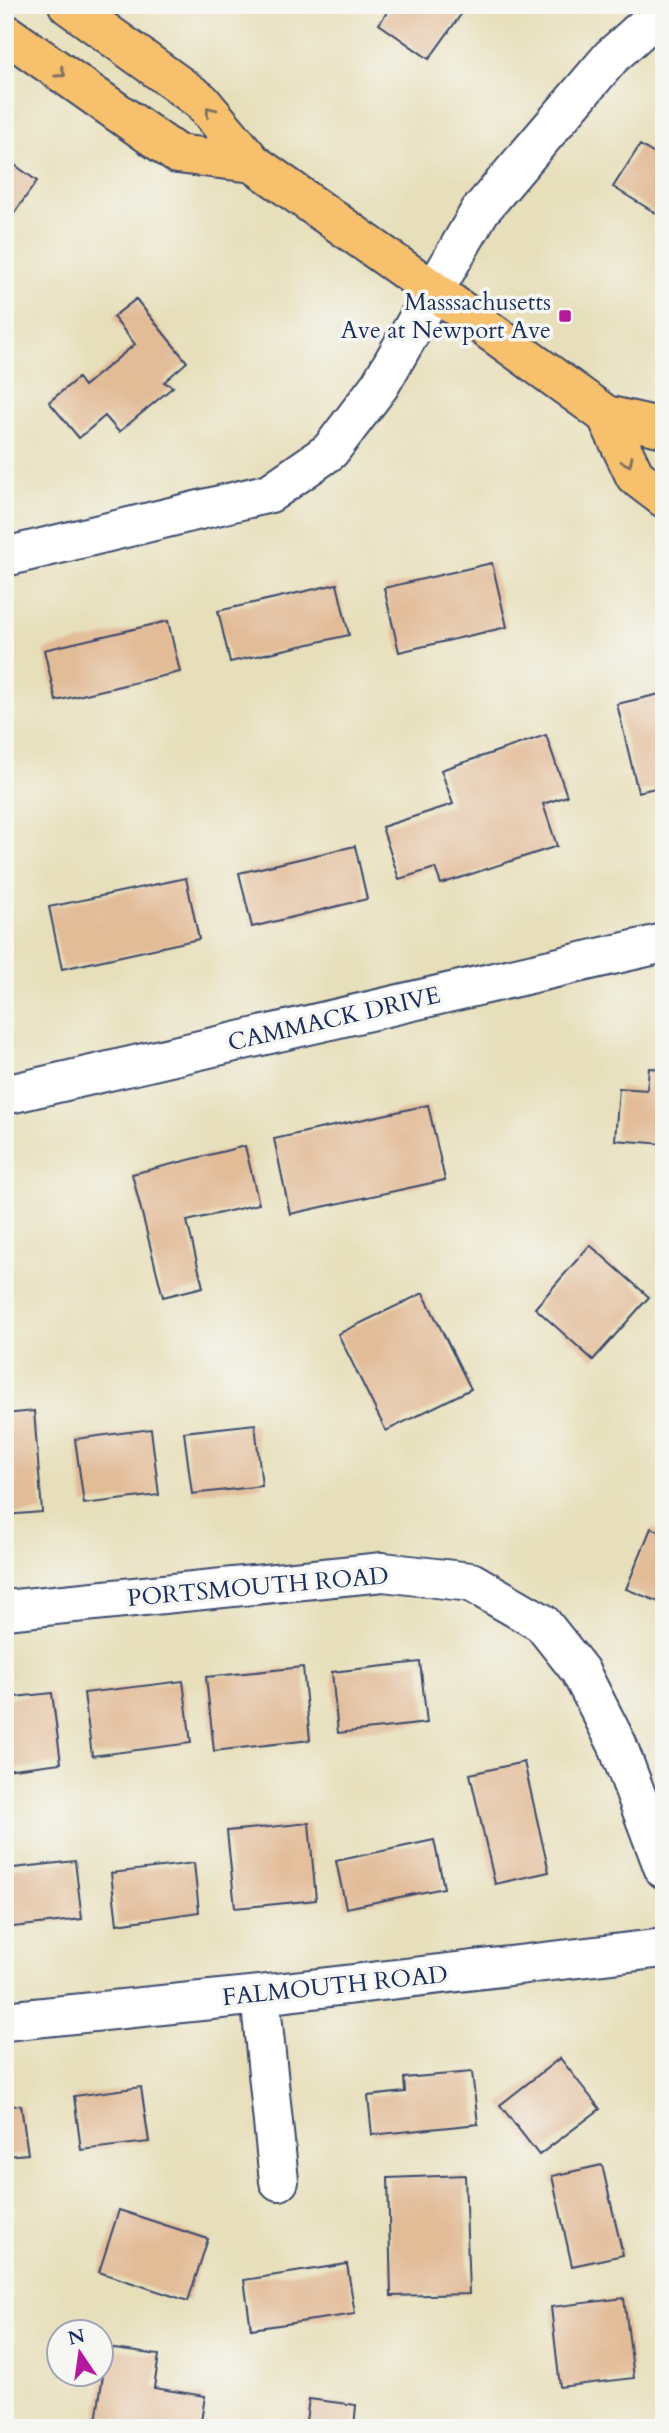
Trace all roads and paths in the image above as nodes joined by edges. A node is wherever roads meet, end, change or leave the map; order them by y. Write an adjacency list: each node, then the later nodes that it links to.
1 (68, 5): 4 (main road, one-way to 1)
2 (664, 9): 5 (street)
3 (5, 33): 4 (main road, one-way to 4)
4 (253, 163): 5 (main road)
5 (433, 290): 6 (main road); 9 (street)
6 (606, 415): 7 (main road); 8 (main road, one-way to 8)
7 (664, 428)
8 (664, 498)
9 (5, 556)
10 (664, 924): 11 (street)
11 (664, 938)
12 (664, 943): 13 (street, CAMMACK DRIVE)
13 (5, 1094)
14 (5, 1610): 15 (street, PORTSMOUTH ROAD)
15 (664, 1870)
16 (664, 1948): 17 (street, FALMOUTH ROAD)
17 (260, 1995): 18 (street, FALMOUTH ROAD); 19 (street)
18 (5, 2021)
19 (279, 2181)

